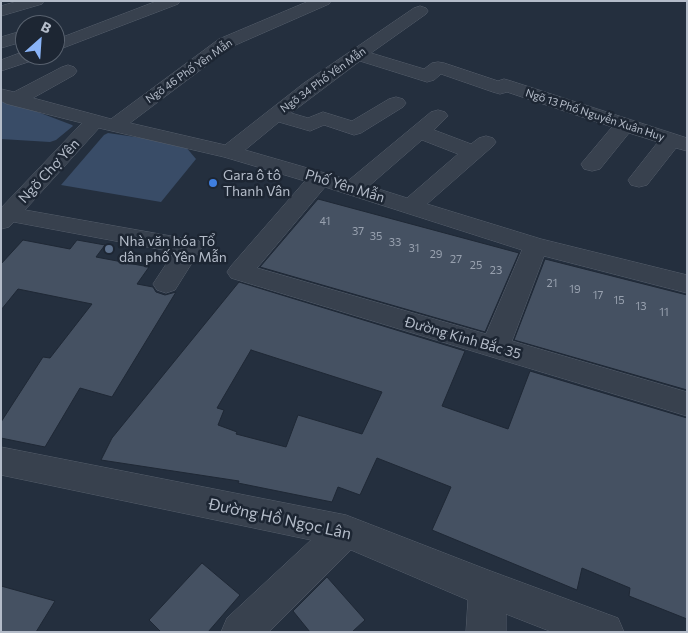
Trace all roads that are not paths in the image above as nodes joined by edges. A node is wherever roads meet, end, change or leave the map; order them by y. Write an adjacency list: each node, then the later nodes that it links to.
1 (36, 1): 4 (street)
2 (172, 1): 7 (street)
3 (323, 1): 17 (street, Ngõ 46 Phố Yên Mẫn)
4 (1, 11)
5 (420, 11): 9 (street, Ngõ 34 Phố Yên Mẫn)
6 (15, 38): 8 (street)
7 (65, 42)
8 (1, 43)
9 (358, 55): 15 (street, Ngõ 34 Phố Yên Mẫn); 18 (street, Ngõ 13 Phố Nguyễn Xuân Huy)
10 (15, 61): 11 (street)
11 (1, 66)
12 (68, 71): 13 (street)
13 (8, 97): 17 (street, Phố Yên Mẫn)
14 (396, 103): 15 (street)
15 (276, 115): 21 (street, Ngõ 34 Phố Yên Mẫn)
16 (438, 116): 19 (street)
17 (105, 123): 21 (street, Phố Yên Mẫn); 27 (street, Ngõ Chợ Yên)
18 (624, 125): 20 (street, Ngõ 13 Phố Nguyễn Xuân Huy); 22 (street)
19 (420, 132): 25 (street); 26 (street)
20 (679, 143): 24 (street)
21 (230, 152): 23 (street, Phố Yên Mẫn)
22 (592, 164)
23 (320, 178): 25 (street, Phố Yên Mẫn); 31 (street, Đường Kinh Bắc 35)
24 (640, 180)
25 (353, 188): 26 (street, Phố Yên Mẫn)
26 (411, 206): 28 (street, Phố Yên Mẫn)
27 (5, 218): 29 (street)
28 (536, 246): 30 (street, Phố Yên Mẫn); 31 (street)
29 (166, 284)
30 (687, 284)
31 (495, 346): 32 (street, Đường Kinh Bắc 35)
32 (687, 404)
33 (1, 461): 34 (street, Đường Hồ Ngọc Lân)
34 (346, 531): 35 (street, Đường Hồ Ngọc Lân); 36 (street)
35 (488, 589): 37 (street); 38 (street, Đường Hồ Ngọc Lân)
36 (241, 632)
37 (486, 632)
38 (604, 632)

